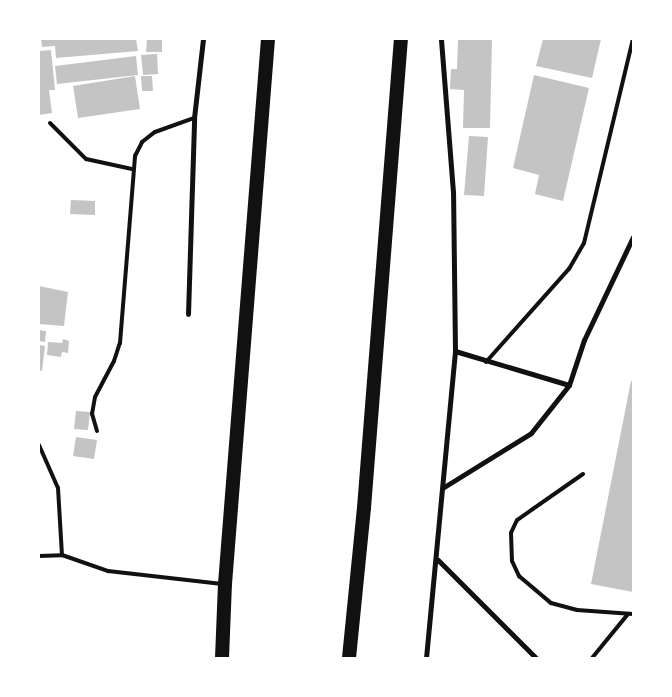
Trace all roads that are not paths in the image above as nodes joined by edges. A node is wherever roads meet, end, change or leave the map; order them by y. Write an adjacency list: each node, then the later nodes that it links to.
1 (203, 39): 6 (street)
2 (268, 39): 21 (highway)
3 (401, 39): 25 (highway)
4 (441, 39): 11 (street)
5 (633, 39): 12 (lane)
6 (194, 118): 8 (lane); 10 (street)
7 (50, 123): 8 (lane)
8 (132, 169): 14 (lane)
9 (633, 237): 13 (street)
10 (188, 314)
11 (455, 351): 12 (street); 17 (street)
12 (486, 362): 13 (street)
13 (569, 385): 17 (street)
14 (96, 431)
15 (39, 445): 18 (lane)
16 (583, 474): 22 (lane)
17 (444, 487): 20 (street)
18 (62, 555): 19 (lane); 21 (lane)
19 (39, 556)
20 (438, 560): 26 (street); 27 (street)
21 (225, 584): 24 (highway)
22 (628, 614): 23 (lane); 28 (lane)
23 (633, 614)
24 (222, 658)
25 (349, 658)
26 (426, 658)
27 (536, 658)
28 (592, 658)

